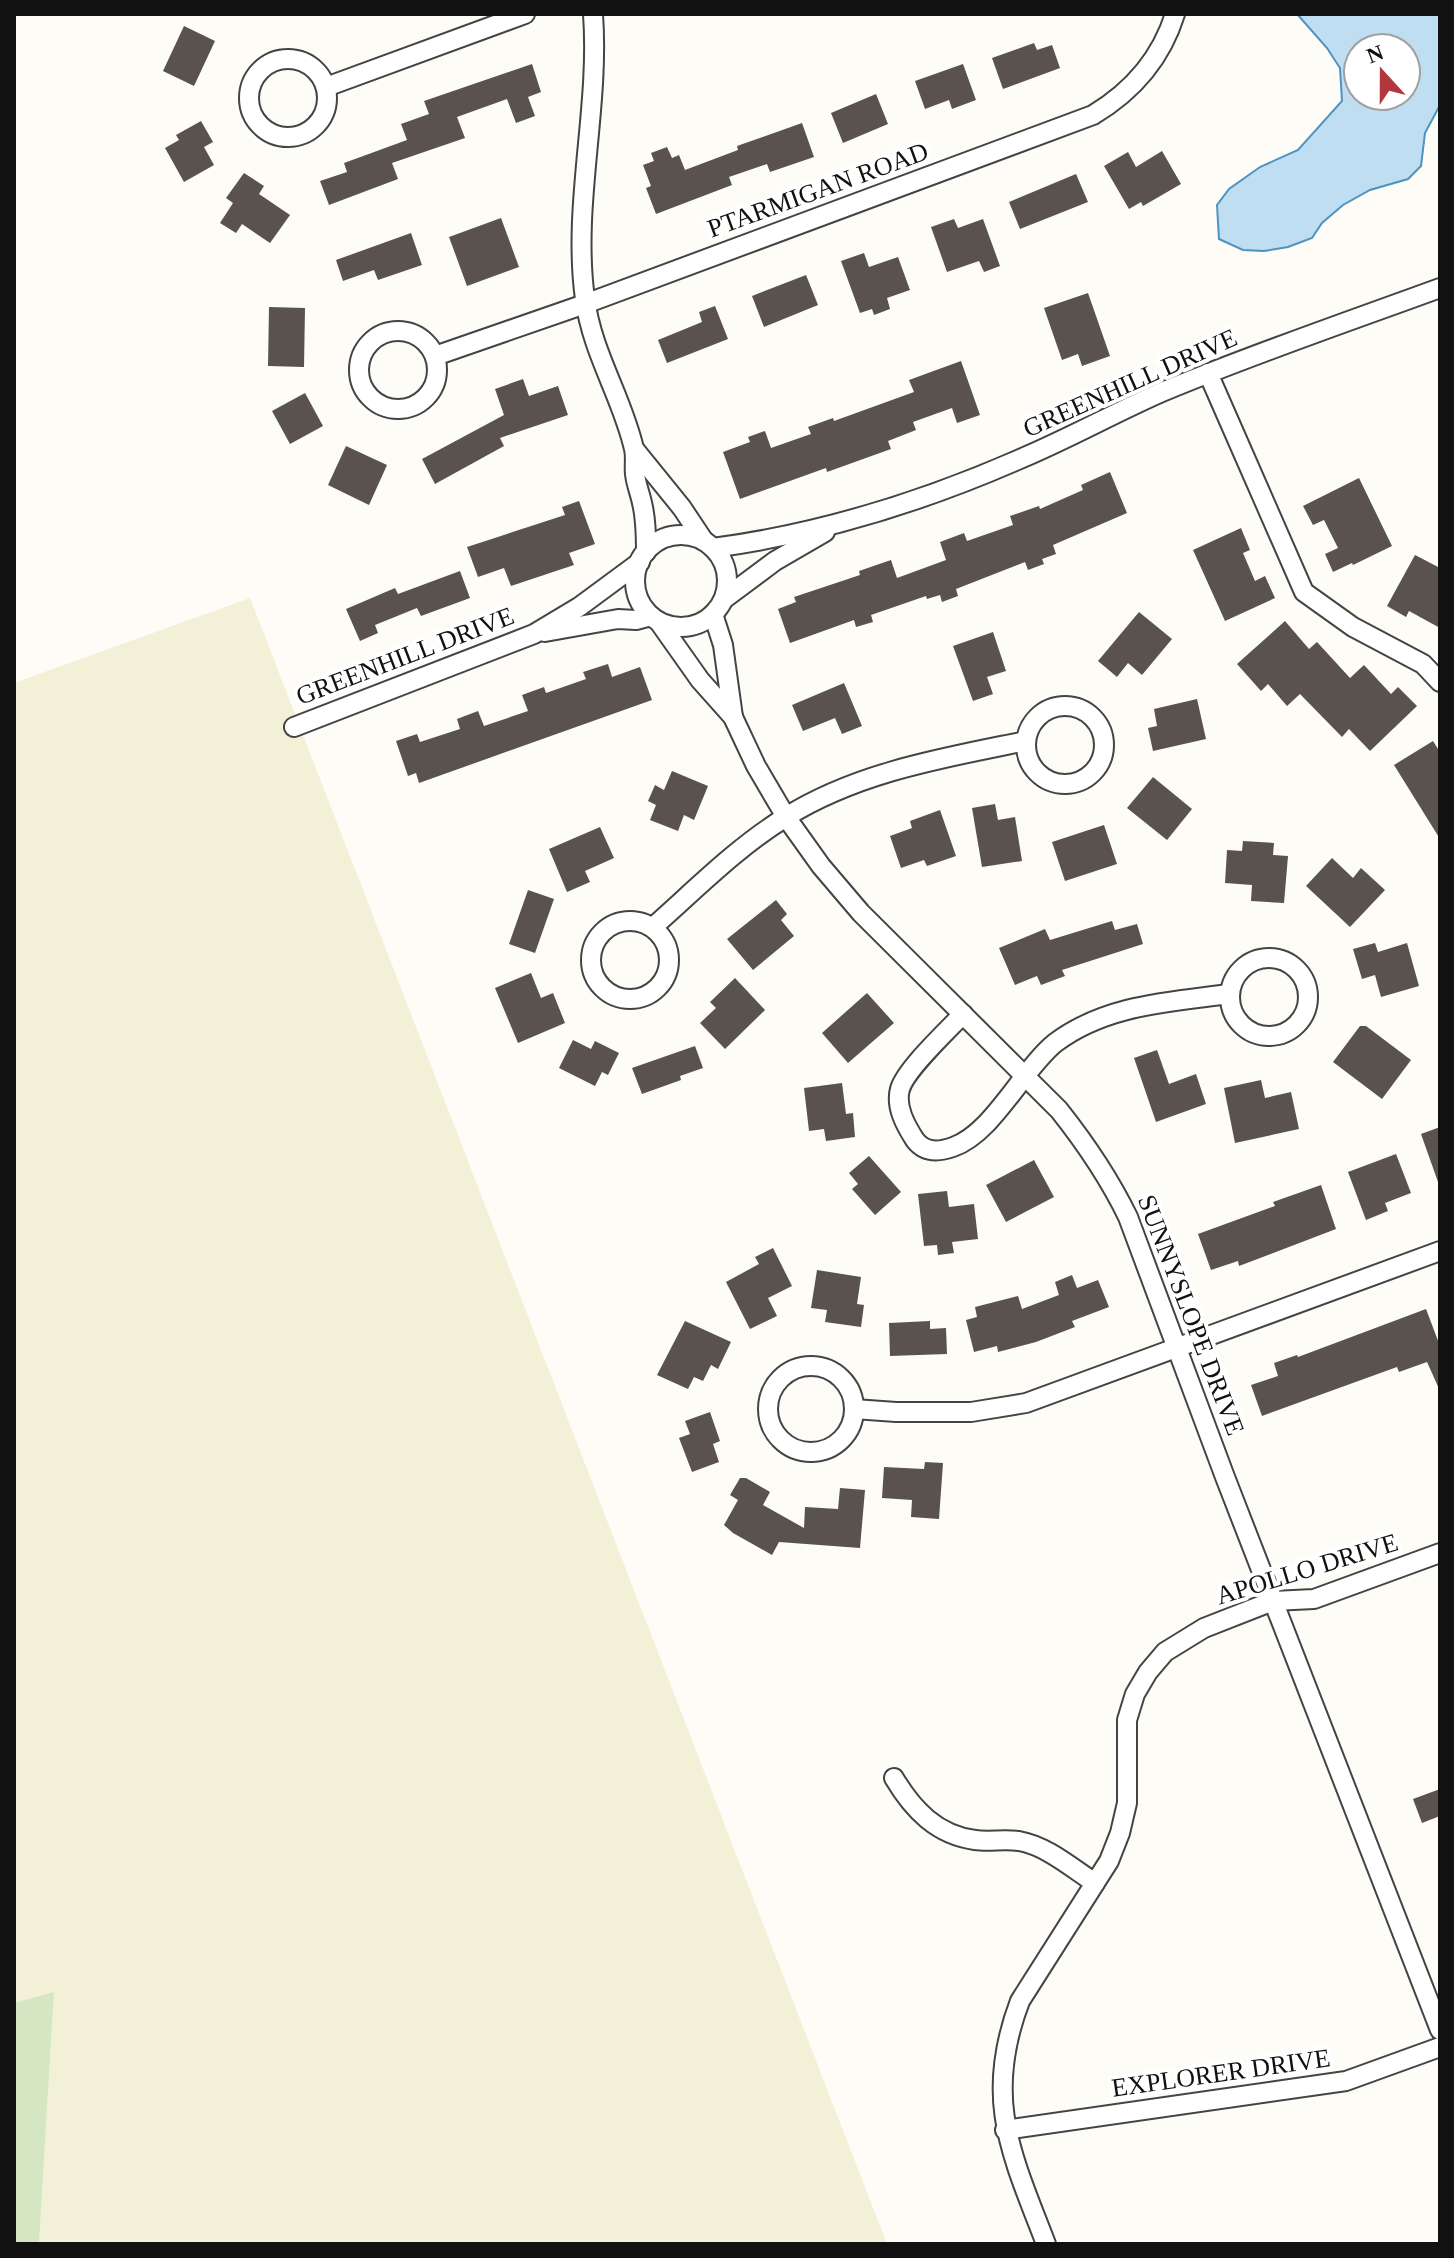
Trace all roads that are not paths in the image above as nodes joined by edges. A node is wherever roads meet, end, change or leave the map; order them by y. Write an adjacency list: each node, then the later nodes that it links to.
1 (525, 14): 4 (street)
2 (593, 14): 6 (street)
3 (1175, 14): 6 (street, PTARMIGAN ROAD)
4 (326, 87): 4 (street)
5 (1440, 288): 8 (street, GREENHILL DRIVE)
6 (585, 304): 7 (street, PTARMIGAN ROAD); 9 (street)
7 (435, 356): 7 (street)
8 (1208, 373): 10 (street, GREENHILL DRIVE); 16 (street)
9 (635, 450): 11 (street); 12 (street)
10 (840, 524): 11 (street, GREENHILL DRIVE); 13 (street, GREENHILL DRIVE)
11 (708, 545): 12 (street); 13 (street)
12 (643, 557): 14 (street); 15 (street, GREENHILL DRIVE)
13 (718, 606): 14 (street); 17 (street, SUNNYSLOPE DRIVE)
14 (655, 619): 15 (street, GREENHILL DRIVE); 17 (street, SUNNYSLOPE DRIVE)
15 (534, 634): 18 (street, GREENHILL DRIVE)
16 (1440, 682)
17 (733, 717): 20 (street, SUNNYSLOPE DRIVE)
18 (294, 727)
19 (1026, 741): 19 (street); 20 (street)
20 (786, 817): 21 (street); 23 (street, SUNNYSLOPE DRIVE)
21 (653, 927): 21 (street)
22 (1229, 994): 22 (street); 24 (street)
23 (963, 1014): 24 (street, SUNNYSLOPE DRIVE); 24 (street)
24 (1025, 1075): 26 (street, SUNNYSLOPE DRIVE)
25 (1440, 1251): 26 (street)
26 (1177, 1348): 27 (street); 29 (street, SUNNYSLOPE DRIVE)
27 (854, 1409): 27 (street)
28 (1440, 1553): 29 (street, APOLLO DRIVE)
29 (1273, 1601): 31 (street, APOLLO DRIVE); 32 (street, SUNNYSLOPE DRIVE)
30 (894, 1778): 31 (street)
31 (1095, 1883): 34 (street, APOLLO DRIVE)
32 (1440, 2030)
33 (1440, 2047): 34 (street, EXPLORER DRIVE)
34 (1005, 2130): 35 (street, APOLLO DRIVE)
35 (1046, 2244)

